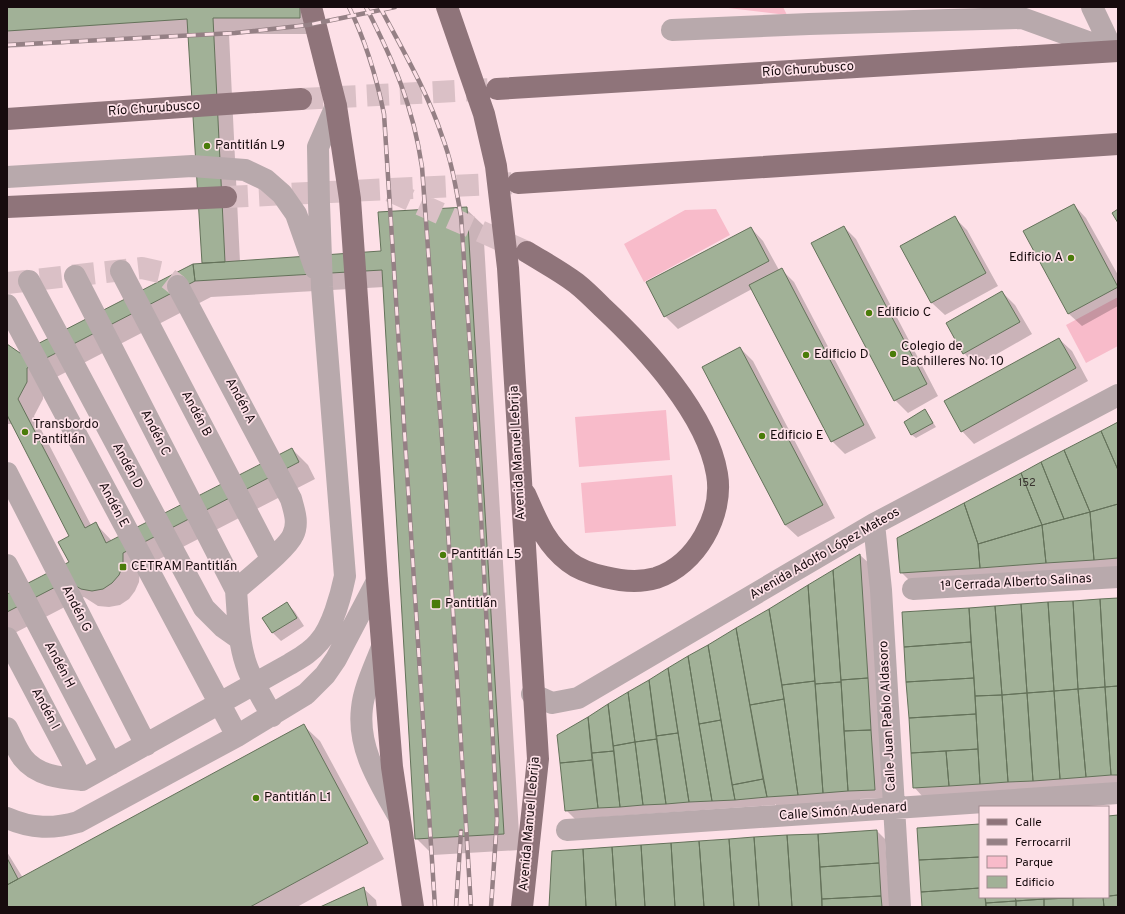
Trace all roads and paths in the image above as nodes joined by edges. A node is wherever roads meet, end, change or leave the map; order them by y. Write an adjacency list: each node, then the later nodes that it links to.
1 (311, 7): 9 (main road)
2 (447, 7): 25 (main road, Avenida Manuel Lebrija)
3 (1092, 7): 6 (street)
4 (805, 15): 5 (street); 6 (street)
5 (672, 30)
6 (1116, 51): 7 (main road, Río Churubusco)
7 (497, 89)
8 (300, 99): 10 (main road, Río Churubusco)
9 (336, 106): 21 (street); 30 (main road)
10 (7, 119)
11 (1118, 144): 13 (main road)
12 (7, 177): 21 (street)
13 (518, 183)
14 (226, 197): 15 (main road)
15 (7, 207)
16 (527, 252): 25 (main road)
17 (121, 271): 27 (street, Andén B)
18 (75, 276): 32 (street, Andén C)
19 (29, 281): 34 (street, Andén D)
20 (178, 286): 27 (street, Andén A)
21 (322, 287): 35 (street)
22 (7, 305): 37 (street, Andén E)
23 (1118, 395): 26 (street, Avenida Adolfo López Mateos)
24 (7, 473): 41 (street, Andén G)
25 (520, 481): 36 (main road, Avenida Manuel Lebrija)
26 (874, 524): 36 (street, Avenida Adolfo López Mateos); 46 (street, Calle Juan Pablo Aldasoro)
27 (271, 558): 32 (street)
28 (7, 565): 42 (street, Andén H)
29 (1118, 577): 31 (street, 1ª Cerrada Alberto Salinas)
30 (377, 581): 38 (street); 49 (main road)
31 (913, 589)
32 (236, 590): 34 (street)
33 (7, 638): 43 (street, Andén I)
34 (240, 639): 35 (street)
35 (255, 685): 37 (street); 38 (street)
36 (532, 694): 50 (main road, Avenida Manuel Lebrija)
37 (220, 704): 40 (street, Andén E); 41 (street)
38 (272, 716): 40 (street)
39 (7, 728): 43 (street)
40 (237, 736): 47 (street)
41 (146, 745): 42 (street)
42 (111, 764): 43 (street)
43 (82, 780)
44 (1118, 793): 46 (street, Calle Simón Audenard)
45 (7, 803): 47 (street)
46 (894, 808): 48 (street, Calle Simón Audenard); 51 (street, Calle Juan Pablo Aldasoro)
47 (12, 820)
48 (567, 830)
49 (413, 907)
50 (522, 907)
51 (900, 907)

